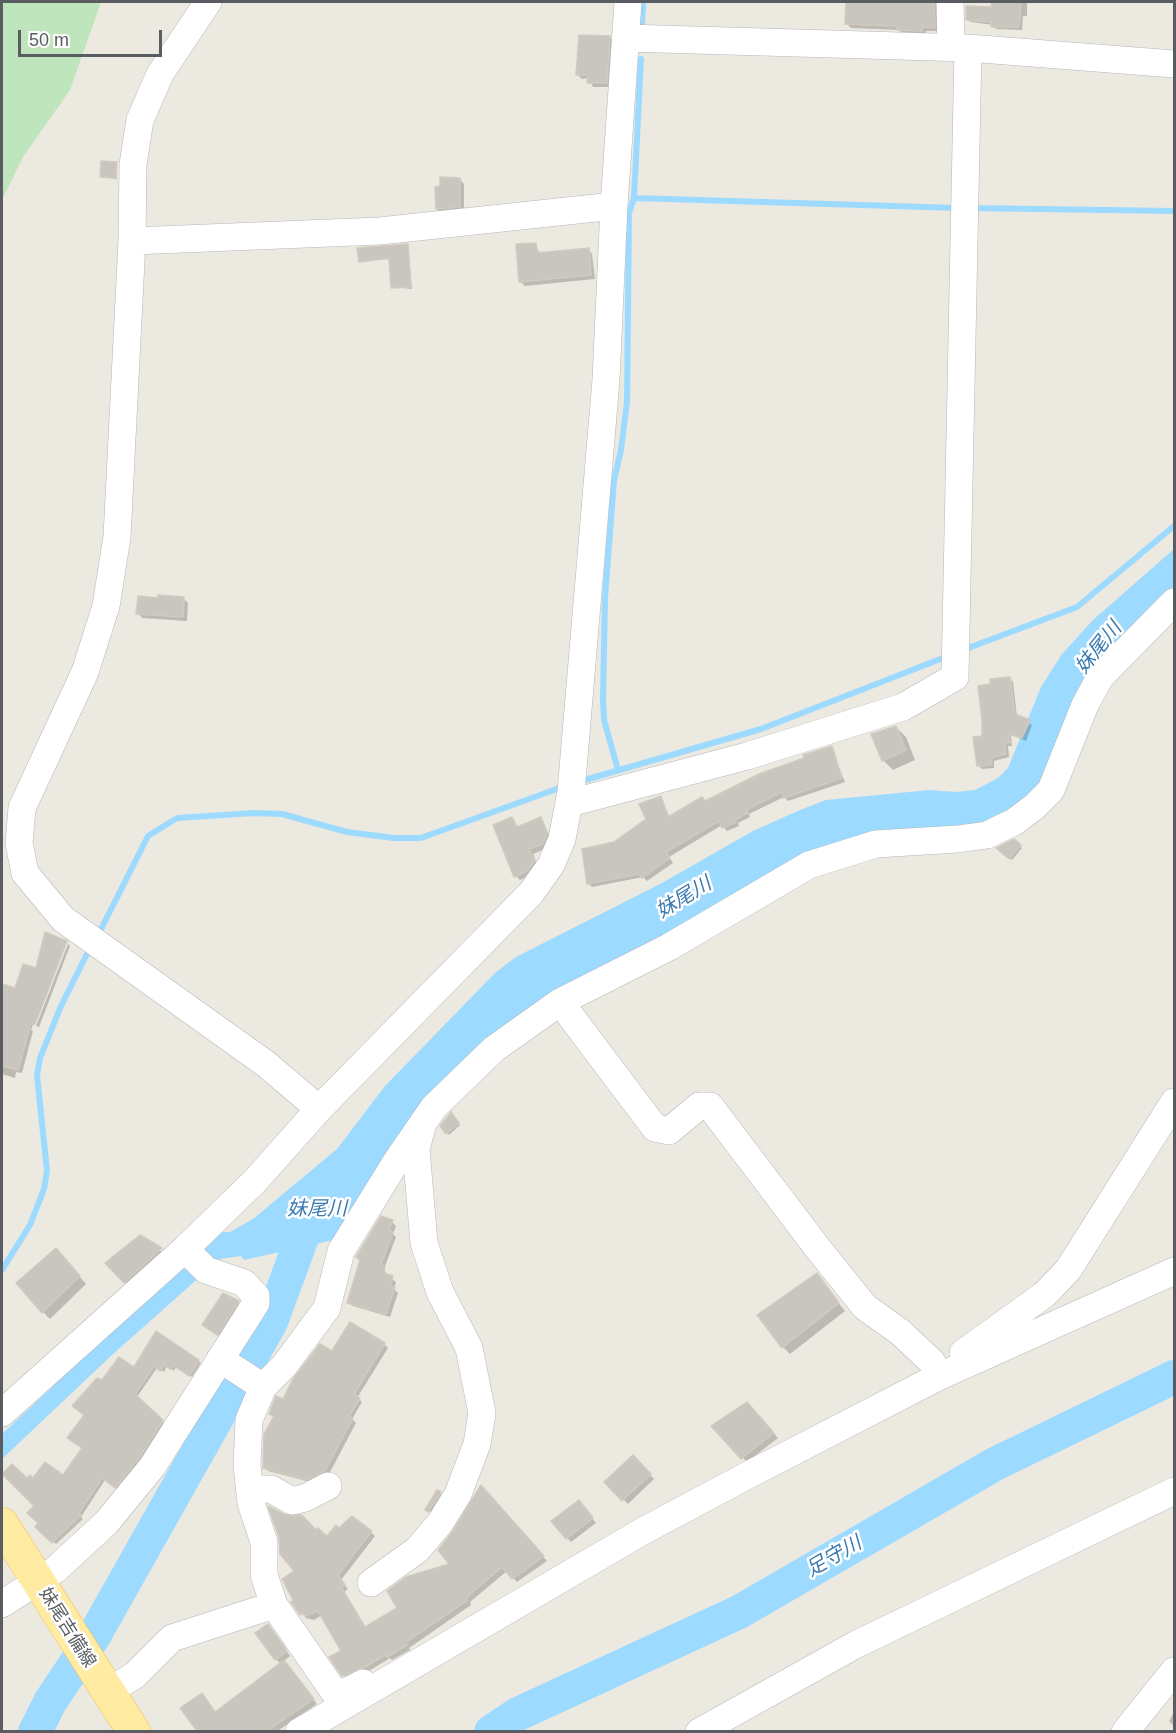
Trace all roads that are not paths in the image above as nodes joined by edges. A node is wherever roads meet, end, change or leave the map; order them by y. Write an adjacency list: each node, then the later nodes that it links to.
1 (208, 2): 8 (street)
2 (628, 2): 4 (street)
3 (950, 2): 5 (street)
4 (626, 38): 5 (street); 7 (street)
5 (959, 48): 6 (street); 10 (street)
6 (1174, 64)
7 (614, 206): 8 (street); 10 (street)
8 (132, 241): 13 (street)
9 (1174, 602): 11 (street)
10 (571, 790): 13 (street)
11 (560, 1002): 14 (street); 18 (street)
12 (1174, 1102): 18 (street)
13 (319, 1109): 15 (street)
14 (423, 1123): 19 (street); 26 (street)
15 (194, 1259): 17 (street); 20 (street)
16 (1174, 1271): 18 (street)
17 (223, 1361): 19 (street); 25 (street)
18 (938, 1377): 29 (street)
19 (260, 1385): 22 (street)
20 (2, 1413)
21 (328, 1486): 22 (street)
22 (250, 1489): 28 (street)
23 (1174, 1491): 34 (street)
24 (2, 1524): 25 (main road, 妹尾吉備線)
25 (38, 1581): 27 (street); 31 (main road, 妹尾吉備線)
26 (371, 1583)
27 (2, 1604)
28 (274, 1605): 29 (street); 31 (street)
29 (400, 1671): 33 (street)
30 (1174, 1671): 35 (street)
31 (103, 1684): 32 (main road, 妹尾吉備線)
32 (134, 1731)
33 (299, 1731)
34 (699, 1731)
35 (1125, 1731)

